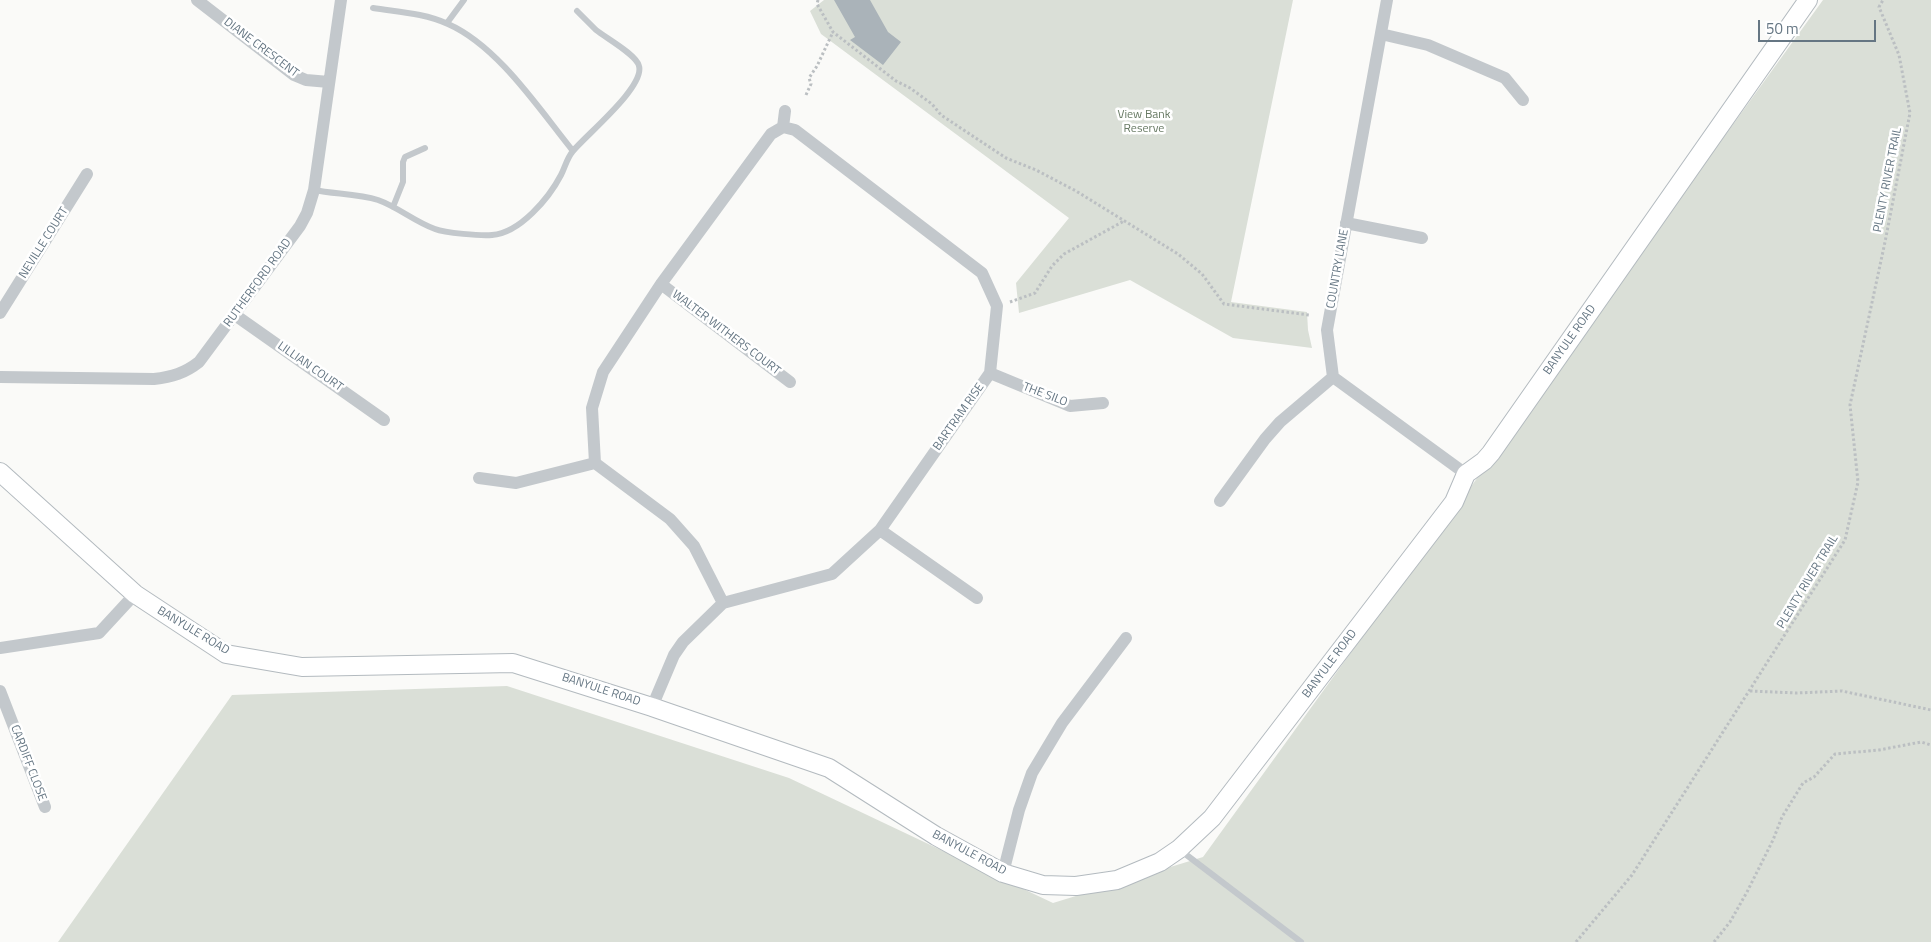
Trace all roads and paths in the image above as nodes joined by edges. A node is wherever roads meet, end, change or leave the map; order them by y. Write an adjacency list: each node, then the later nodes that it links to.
1 (198, 0): 13 (street, DIANE CRESCENT)
2 (341, 0): 13 (street, RUTHERFORD ROAD)
3 (464, 0): 10 (lane)
4 (818, 0): 11 (path)
5 (1387, 0): 12 (street, COUNTRY LANE)
6 (1808, 0): 39 (street, BANYULE ROAD)
7 (1883, 0): 49 (path, PLENTY RIVER TRAIL)
8 (373, 8): 10 (lane)
9 (577, 11): 19 (lane)
10 (447, 24): 19 (lane)
11 (833, 32): 14 (path); 23 (path)
12 (1381, 34): 15 (street); 24 (street, COUNTRY LANE)
13 (329, 82): 21 (street, RUTHERFORD ROAD)
14 (806, 95)
15 (1523, 100)
16 (786, 111): 17 (street)
17 (783, 127): 26 (street); 27 (street)
18 (425, 148): 22 (lane)
19 (573, 151): 22 (lane)
20 (88, 174): 28 (street, NEVILLE COURT)
21 (314, 190): 22 (lane); 29 (street, RUTHERFORD ROAD)
22 (393, 206)
23 (1124, 221): 27 (path); 30 (path)
24 (1346, 223): 25 (street); 33 (street, COUNTRY LANE)
25 (1422, 238)
26 (661, 284): 34 (street, WALTER WITHERS COURT); 37 (street)
27 (997, 306): 31 (street, BARTRAM RISE)
28 (0, 313)
29 (235, 315): 32 (street, RUTHERFORD ROAD); 36 (street, LILLIAN COURT)
30 (1309, 315)
31 (990, 373): 35 (street, THE SILO); 42 (street, BARTRAM RISE)
32 (0, 377)
33 (1333, 377): 39 (street); 41 (street)
34 (790, 382)
35 (1103, 403)
36 (384, 420)
37 (595, 463): 40 (street); 45 (street)
38 (0, 472): 43 (street, BANYULE ROAD)
39 (1466, 474): 54 (street, BANYULE ROAD)
40 (479, 478)
41 (1220, 502)
42 (880, 530): 44 (street); 45 (street, BARTRAM RISE)
43 (135, 594): 47 (street); 50 (street, BANYULE ROAD)
44 (977, 598)
45 (723, 602): 50 (street)
46 (1126, 638): 55 (street)
47 (0, 648)
48 (0, 691): 53 (street, CARDIFF CLOSE)
49 (1750, 691): 51 (path); 57 (path, PLENTY RIVER TRAIL)
50 (652, 707): 55 (street, BANYULE ROAD)
51 (1931, 710)
52 (1931, 744): 58 (path)
53 (44, 807)
54 (1179, 849): 55 (street, BANYULE ROAD); 56 (lane)
55 (1003, 873)
56 (1301, 942)
57 (1576, 942)
58 (1714, 942)

